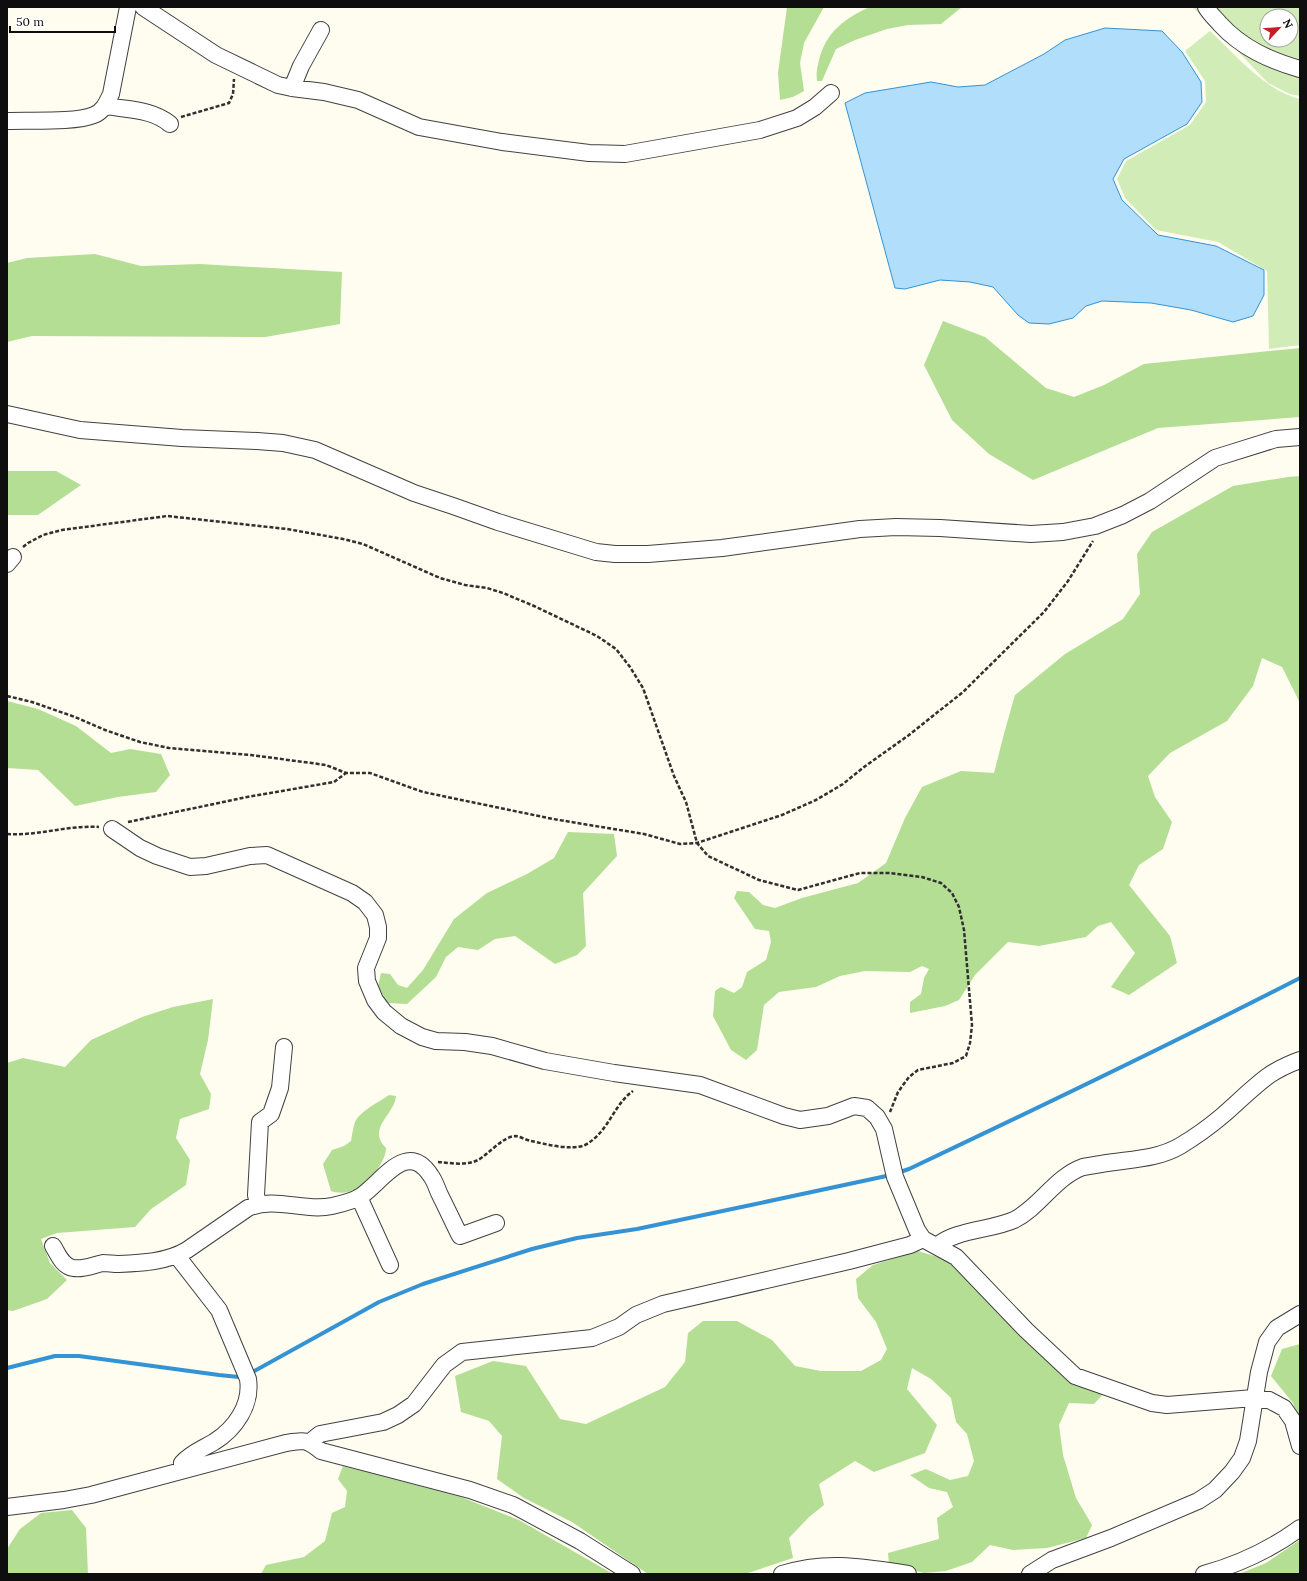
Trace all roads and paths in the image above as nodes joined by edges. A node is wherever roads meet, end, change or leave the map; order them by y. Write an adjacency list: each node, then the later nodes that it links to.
1 (128, 7): 9 (street)
2 (143, 7): 5 (street)
3 (1206, 7): 6 (street)
4 (321, 30): 7 (street)
5 (229, 62): 7 (street); 11 (path)
6 (1300, 69)
7 (292, 88): 8 (street)
8 (831, 94)
9 (106, 106): 10 (street); 11 (street)
10 (7, 121)
11 (170, 124)
12 (7, 414): 14 (street)
13 (1300, 437): 14 (street)
14 (1095, 526): 20 (path)
15 (10, 561): 20 (path)
16 (7, 696): 17 (path)
17 (346, 772): 18 (path); 20 (path)
18 (112, 829): 19 (path); 24 (street)
19 (7, 834)
20 (697, 843): 24 (path)
21 (284, 1047): 27 (street)
22 (1300, 1060): 29 (street)
23 (635, 1090): 25 (path)
24 (884, 1129): 29 (street)
25 (422, 1164): 26 (street); 28 (street)
26 (359, 1197): 27 (street); 32 (street)
27 (258, 1204): 31 (street)
28 (496, 1223)
29 (930, 1242): 34 (street); 35 (street)
30 (53, 1246): 31 (street)
31 (177, 1256): 37 (street)
32 (390, 1265)
33 (1300, 1314): 34 (street)
34 (1254, 1398): 36 (street); 43 (street)
35 (310, 1442): 37 (street); 40 (street)
36 (1300, 1446)
37 (184, 1470): 38 (street)
38 (7, 1507)
39 (1300, 1528): 44 (street)
40 (632, 1574)
41 (782, 1574): 42 (street)
42 (908, 1574)
43 (1030, 1574)
44 (1204, 1574)

